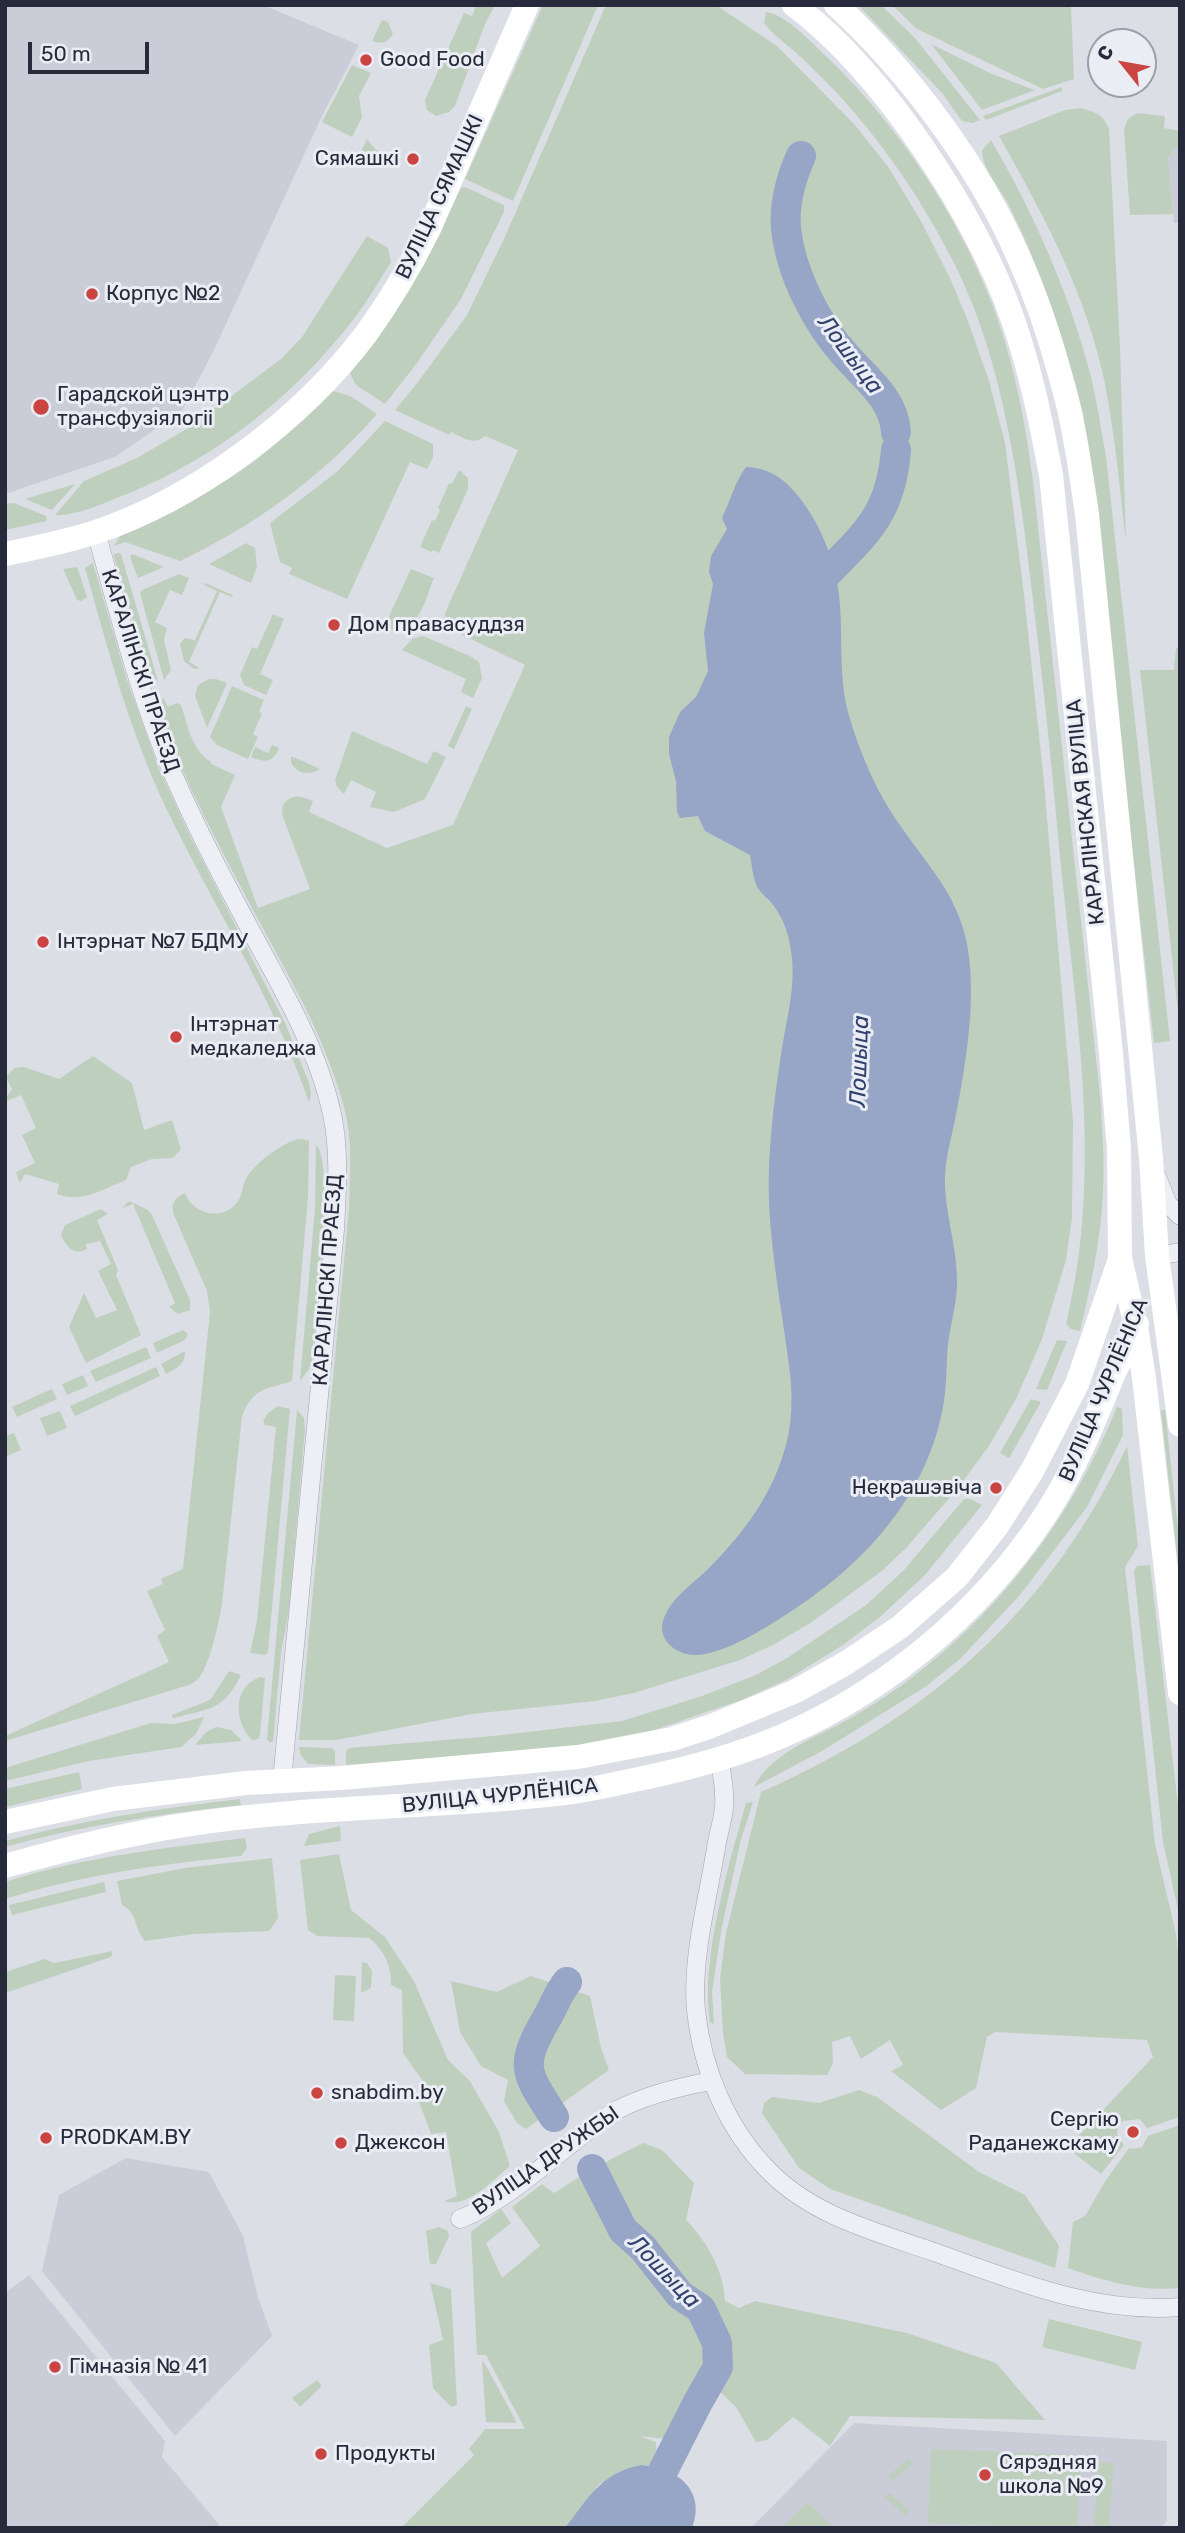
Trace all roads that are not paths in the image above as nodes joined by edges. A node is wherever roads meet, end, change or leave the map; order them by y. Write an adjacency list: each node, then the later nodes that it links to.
1 (527, 5): 4 (main road, ВУЛІЦА СЯМАШКІ)
2 (794, 5): 7 (main road, КАРАЛІНСКАЯ ВУЛІЦА)
3 (836, 5): 6 (main road, КАРАЛІНСКАЯ ВУЛІЦА)
4 (96, 532): 5 (main road, ВУЛІЦА СЯМАШКІ); 19 (street, КАРАЛІНСКІ ПРАЕЗД)
5 (5, 554)
6 (1105, 705): 7 (main road); 8 (main road, КАРАЛІНСКАЯ ВУЛІЦА)
7 (1075, 708): 11 (main road, КАРАЛІНСКАЯ ВУЛІЦА)
8 (1151, 1158): 9 (street); 10 (main road, КАРАЛІНСКАЯ ВУЛІЦА)
9 (1180, 1216)
10 (1168, 1254): 11 (main road); 12 (main road, ВУЛІЦА ЧУРЛЁНІСА); 15 (main road, КАРАЛІНСКАЯ ВУЛІЦА)
11 (1120, 1258): 12 (main road, КАРАЛІНСКАЯ ВУЛІЦА); 17 (main road, ВУЛІЦА ЧУРЛЁНІСА)
12 (1136, 1326): 13 (main road, ВУЛІЦА ЧУРЛЁНІСА); 14 (main road, КАРАЛІНСКАЯ ВУЛІЦА)
13 (1114, 1374): 14 (main road); 18 (main road, ВУЛІЦА ЧУРЛЁНІСА)
14 (1144, 1378): 16 (main road, КАРАЛІНСКАЯ ВУЛІЦА)
15 (1180, 1425)
16 (1180, 1693)
17 (709, 1727): 18 (main road); 19 (main road, ВУЛІЦА ЧУРЛЁНІСА)
18 (719, 1758): 20 (main road, ВУЛІЦА ЧУРЛЁНІСА); 23 (street)
19 (282, 1780): 20 (main road); 21 (main road, ВУЛІЦА ЧУРЛЁНІСА)
20 (284, 1815): 22 (main road, ВУЛІЦА ЧУРЛЁНІСА)
21 (5, 1822)
22 (5, 1866)
23 (712, 2081): 24 (street, ВУЛІЦА ДРУЖБЫ); 25 (street)
24 (460, 2219)
25 (1180, 2307)

